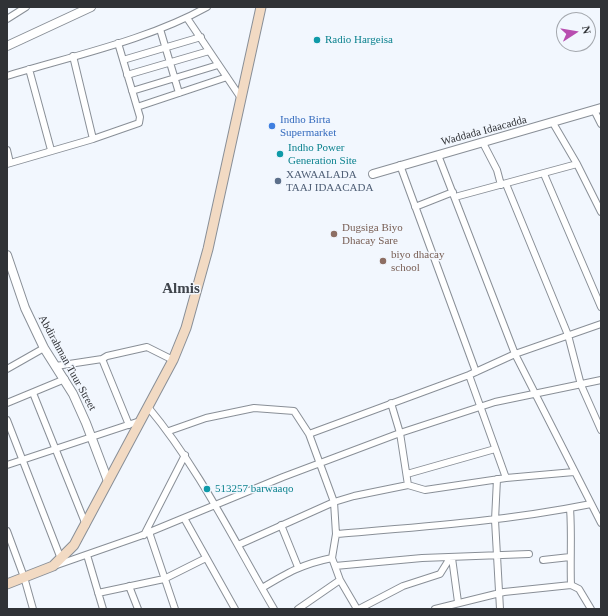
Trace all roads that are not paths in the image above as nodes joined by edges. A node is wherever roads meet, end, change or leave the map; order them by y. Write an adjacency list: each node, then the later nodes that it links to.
1 (26, 7): 7 (street)
2 (91, 7): 5 (street)
3 (207, 7): 6 (street)
4 (261, 7): 25 (main road)
5 (75, 11): 11 (street)
6 (187, 18): 8 (street); 9 (street)
7 (7, 19)
8 (160, 29): 10 (street); 12 (street)
9 (200, 37): 12 (street); 13 (street)
10 (118, 43): 14 (street); 15 (street)
11 (7, 46)
12 (166, 47): 15 (street); 16 (street)
13 (209, 51): 16 (street); 17 (street)
14 (73, 56): 18 (street); 30 (street)
15 (123, 60): 19 (street)
16 (170, 63): 19 (street); 21 (street)
17 (218, 65): 21 (street); 22 (street)
18 (29, 69): 20 (street); 33 (street)
19 (127, 75): 23 (street)
20 (7, 76)
21 (175, 77): 23 (street); 24 (street)
22 (227, 77): 24 (street); 25 (street)
23 (132, 91): 26 (street)
24 (180, 93): 26 (street)
25 (242, 98): 51 (main road)
26 (137, 107): 30 (street)
27 (597, 109): 28 (street, Waddada Idaacadda); 29 (street)
28 (553, 123): 31 (street, Waddada Idaacadda); 36 (street)
29 (601, 124)
30 (93, 139): 33 (street)
31 (483, 143): 34 (street, Waddada Idaacadda); 40 (street)
32 (7, 150): 35 (street)
33 (51, 150): 35 (street)
34 (438, 155): 37 (street, Waddada Idaacadda); 41 (street)
35 (9, 163)
36 (577, 164): 39 (street); 43 (street)
37 (400, 165): 38 (street, Waddada Idaacadda); 42 (street)
38 (373, 174)
39 (544, 174): 40 (street); 45 (street)
40 (504, 184): 41 (street); 47 (street)
41 (454, 195): 42 (street); 49 (street)
42 (415, 207): 54 (street)
43 (601, 212)
44 (7, 256): 48 (street, Abdirahman Tuur Street)
45 (601, 307)
46 (601, 324): 47 (street)
47 (568, 335): 49 (street); 58 (street)
48 (44, 348): 52 (street, Abdirahman Tuur Street); 53 (street)
49 (515, 354): 54 (street); 60 (street)
50 (102, 359): 51 (street); 52 (street); 67 (street)
51 (173, 360): 63 (main road)
52 (56, 366): 56 (street, Abdirahman Tuur Street)
53 (7, 369)
54 (476, 372): 55 (street)
55 (469, 375): 62 (street); 64 (street)
56 (65, 379): 59 (street); 72 (street, Abdirahman Tuur Street)
57 (601, 380): 58 (street)
58 (581, 385): 60 (street); 68 (street)
59 (33, 393): 61 (street); 73 (street)
60 (534, 394): 64 (street); 79 (street)
61 (7, 403)
62 (391, 403): 70 (street); 71 (street)
63 (148, 407): 66 (main road); 69 (street)
64 (479, 407): 70 (street); 74 (street)
65 (7, 420): 76 (street)
66 (142, 421): 67 (street); 83 (main road)
67 (129, 425): 72 (street)
68 (601, 430)
69 (169, 431): 71 (street); 75 (street)
70 (400, 433): 77 (street); 80 (street)
71 (309, 434): 77 (street)
72 (92, 437): 73 (street); 83 (street, Abdirahman Tuur Street)
73 (56, 448): 76 (street); 92 (street)
74 (495, 448): 80 (street); 81 (street)
75 (185, 456): 87 (street); 95 (street)
76 (23, 460): 78 (street); 105 (street)
77 (320, 463): 85 (street); 87 (street)
78 (7, 465)
79 (574, 472): 81 (street); 86 (street)
80 (406, 474): 84 (street)
81 (506, 478): 82 (street)
82 (497, 479): 84 (street); 90 (street)
83 (108, 481): 92 (main road)
84 (408, 485): 85 (street)
85 (334, 502): 93 (street); 96 (street)
86 (591, 504): 88 (street); 91 (street)
87 (215, 506): 89 (street); 97 (street)
88 (570, 508): 90 (street); 101 (street)
89 (184, 518): 95 (street); 102 (street)
90 (495, 520): 96 (street); 100 (street)
91 (601, 523)
92 (86, 525): 105 (main road)
93 (282, 526): 97 (street); 109 (street)
94 (7, 531): 110 (street)
95 (147, 534): 99 (street); 111 (street)
96 (336, 534): 103 (street)
97 (238, 545): 116 (street)
98 (529, 554): 100 (street)
99 (87, 555): 107 (street); 117 (street)
100 (496, 556): 104 (street); 118 (street)
101 (570, 557): 106 (street); 114 (street)
102 (206, 558): 111 (street); 125 (street)
103 (332, 558): 108 (street); 109 (street)
104 (451, 558): 108 (street); 119 (street); 128 (street)
105 (61, 559): 107 (main road)
106 (543, 560)
107 (53, 566): 110 (main road)
108 (335, 566): 112 (street)
109 (298, 567): 116 (street)
110 (24, 577): 113 (main road); 121 (street)
111 (164, 579): 115 (street); 124 (street)
112 (340, 580): 127 (street); 128 (street)
113 (7, 584)
114 (571, 585): 118 (street); 130 (street)
115 (129, 586): 117 (street); 123 (street)
116 (262, 588): 126 (street)
117 (98, 592): 122 (street)
118 (499, 593): 119 (street); 129 (street)
119 (458, 602): 120 (street)
120 (437, 608)
121 (33, 609)
122 (103, 609)
123 (138, 609)
124 (176, 609)
125 (235, 609)
126 (274, 609)
127 (298, 609)
128 (358, 609)
129 (500, 609)
130 (591, 609)

